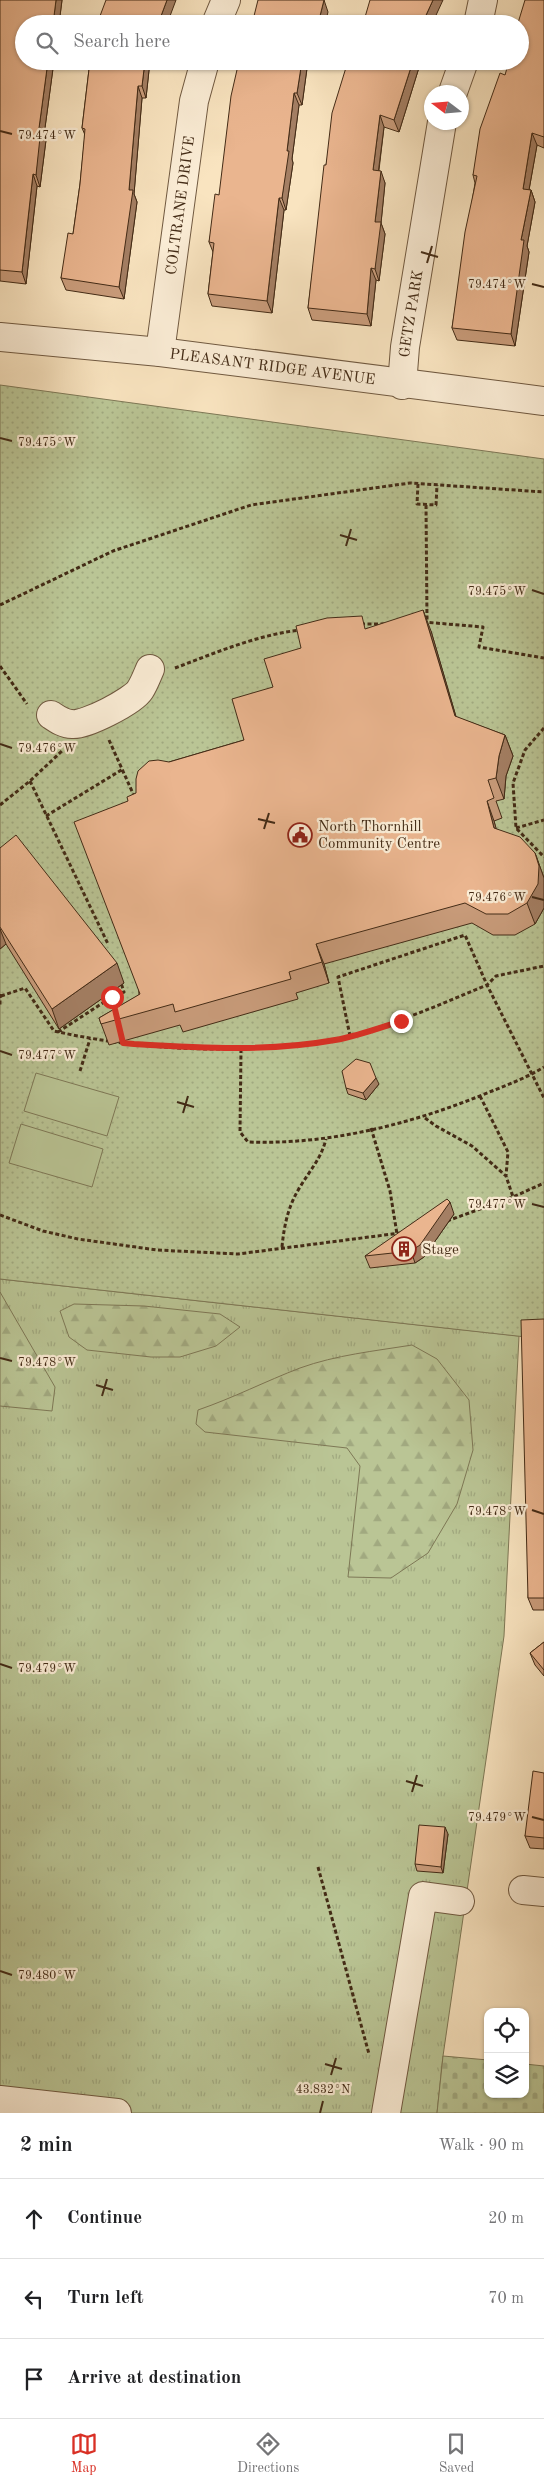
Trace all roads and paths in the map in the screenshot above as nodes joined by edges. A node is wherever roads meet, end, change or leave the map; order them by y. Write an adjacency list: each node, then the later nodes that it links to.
1 (226, 0): 3 (street)
2 (483, 0): 4 (street)
3 (220, 15)
4 (480, 15)
5 (203, 70): 10 (street, COLTRANE DRIVE)
6 (461, 70): 7 (street)
7 (455, 85)
8 (441, 130): 11 (street, GETZ PARK)
9 (0, 337): 10 (street, PLEASANT RIDGE AVENUE)
10 (160, 352): 11 (street, PLEASANT RIDGE AVENUE)
11 (402, 384): 12 (street, PLEASANT RIDGE AVENUE)
12 (544, 402)
13 (418, 484): 14 (path); 16 (path); 17 (path)
14 (437, 484): 15 (path); 16 (path)
15 (544, 492)
16 (426, 505): 18 (path)
17 (0, 605)
18 (427, 621): 19 (path); 23 (path)
19 (418, 622)
20 (391, 623): 21 (path)
21 (356, 624)
22 (303, 629): 24 (path)
23 (543, 659)
24 (160, 669): 25 (street)
25 (51, 715)
26 (544, 728): 35 (path)
27 (68, 746): 30 (path)
28 (114, 749): 29 (path)
29 (123, 769): 32 (path); 33 (path)
30 (30, 782): 31 (path); 33 (path)
31 (0, 805)
32 (138, 806)
33 (46, 816): 37 (path)
34 (544, 820): 35 (path)
35 (516, 828): 36 (path)
36 (544, 857)
37 (108, 944)
38 (544, 966): 40 (path)
39 (118, 974): 42 (path)
40 (487, 985): 47 (path); 47 (path); 53 (path)
41 (0, 995): 43 (path); 45 (path)
42 (112, 997): 44 (path); 45 (path)
43 (0, 1007)
44 (116, 1015)
45 (58, 1032): 48 (path)
46 (121, 1034): 49 (path)
47 (350, 1036): 50 (path)
48 (90, 1039): 49 (path); 52 (path)
49 (123, 1043): 50 (path)
50 (241, 1048): 58 (path)
51 (544, 1067): 53 (path)
52 (80, 1071)
53 (532, 1074): 54 (path); 55 (path)
54 (480, 1096): 56 (path); 59 (path)
55 (544, 1098)
56 (424, 1117): 57 (path); 59 (path)
57 (371, 1128): 58 (path); 65 (path)
58 (326, 1139): 66 (path)
59 (506, 1176): 61 (path)
60 (544, 1183): 61 (path)
61 (513, 1197): 63 (path)
62 (0, 1215): 66 (path)
63 (439, 1224)
64 (406, 1232): 65 (path)
65 (398, 1234): 66 (path)
66 (282, 1247)
67 (318, 1867): 69 (path)
68 (460, 1901): 72 (street)
69 (369, 2056)
70 (0, 2100): 71 (street)
71 (116, 2113)
72 (386, 2113)

